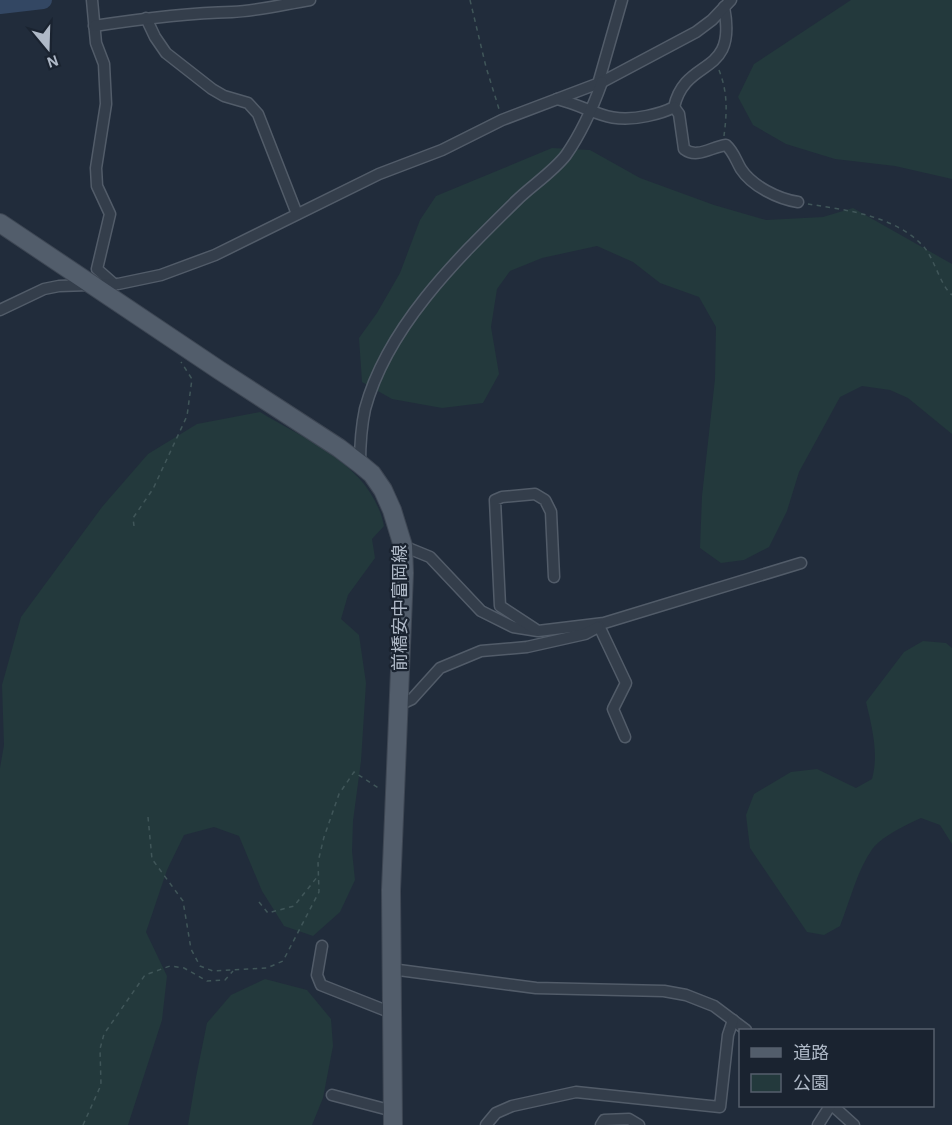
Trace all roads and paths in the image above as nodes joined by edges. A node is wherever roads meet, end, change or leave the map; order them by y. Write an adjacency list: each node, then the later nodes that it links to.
1 (92, 0): 7 (street)
2 (310, 0): 6 (street)
3 (470, 0): 13 (path)
4 (622, 0): 9 (street)
5 (727, 4): 8 (street); 9 (street)
6 (146, 18): 7 (street); 16 (street)
7 (94, 26): 18 (street)
8 (718, 57): 11 (street); 14 (path)
9 (600, 83): 10 (street); 12 (street)
10 (557, 99): 12 (street); 13 (street)
11 (674, 107): 12 (street); 14 (street)
12 (591, 112): 23 (street)
13 (502, 120): 16 (street)
14 (726, 146): 15 (street)
15 (798, 202): 20 (path)
16 (297, 213): 18 (street)
17 (0, 223): 19 (main road, 前橋安中富岡線)
18 (114, 284): 19 (street)
19 (93, 285): 21 (street); 23 (main road, 前橋安中富岡線)
20 (952, 295)
21 (0, 310)
22 (180, 361): 24 (path)
23 (360, 464): 25 (main road, 前橋安中富岡線)
24 (134, 526)
25 (403, 546): 29 (street); 30 (main road, 前橋安中富岡線)
26 (801, 563): 28 (street)
27 (554, 578): 29 (street)
28 (601, 625): 29 (street); 30 (street); 31 (street)
29 (538, 631)
30 (399, 705): 32 (main road, 前橋安中富岡線)
31 (625, 736)
32 (394, 799): 34 (path); 37 (main road, 前橋安中富岡線)
33 (148, 817): 38 (path)
34 (319, 875): 35 (path); 38 (path)
35 (259, 902)
36 (322, 946): 39 (street)
37 (391, 969): 39 (main road, 前橋安中富岡線); 40 (street)
38 (233, 970): 46 (path)
39 (392, 1013): 45 (main road, 前橋安中富岡線)
40 (733, 1020): 41 (street); 47 (street)
41 (745, 1029)
42 (332, 1095): 45 (street)
43 (831, 1107): 50 (street)
44 (833, 1107): 51 (street)
45 (393, 1118)
46 (82, 1125)
47 (486, 1125)
48 (601, 1125): 49 (street)
49 (639, 1125)
50 (818, 1125)
51 (854, 1125)

